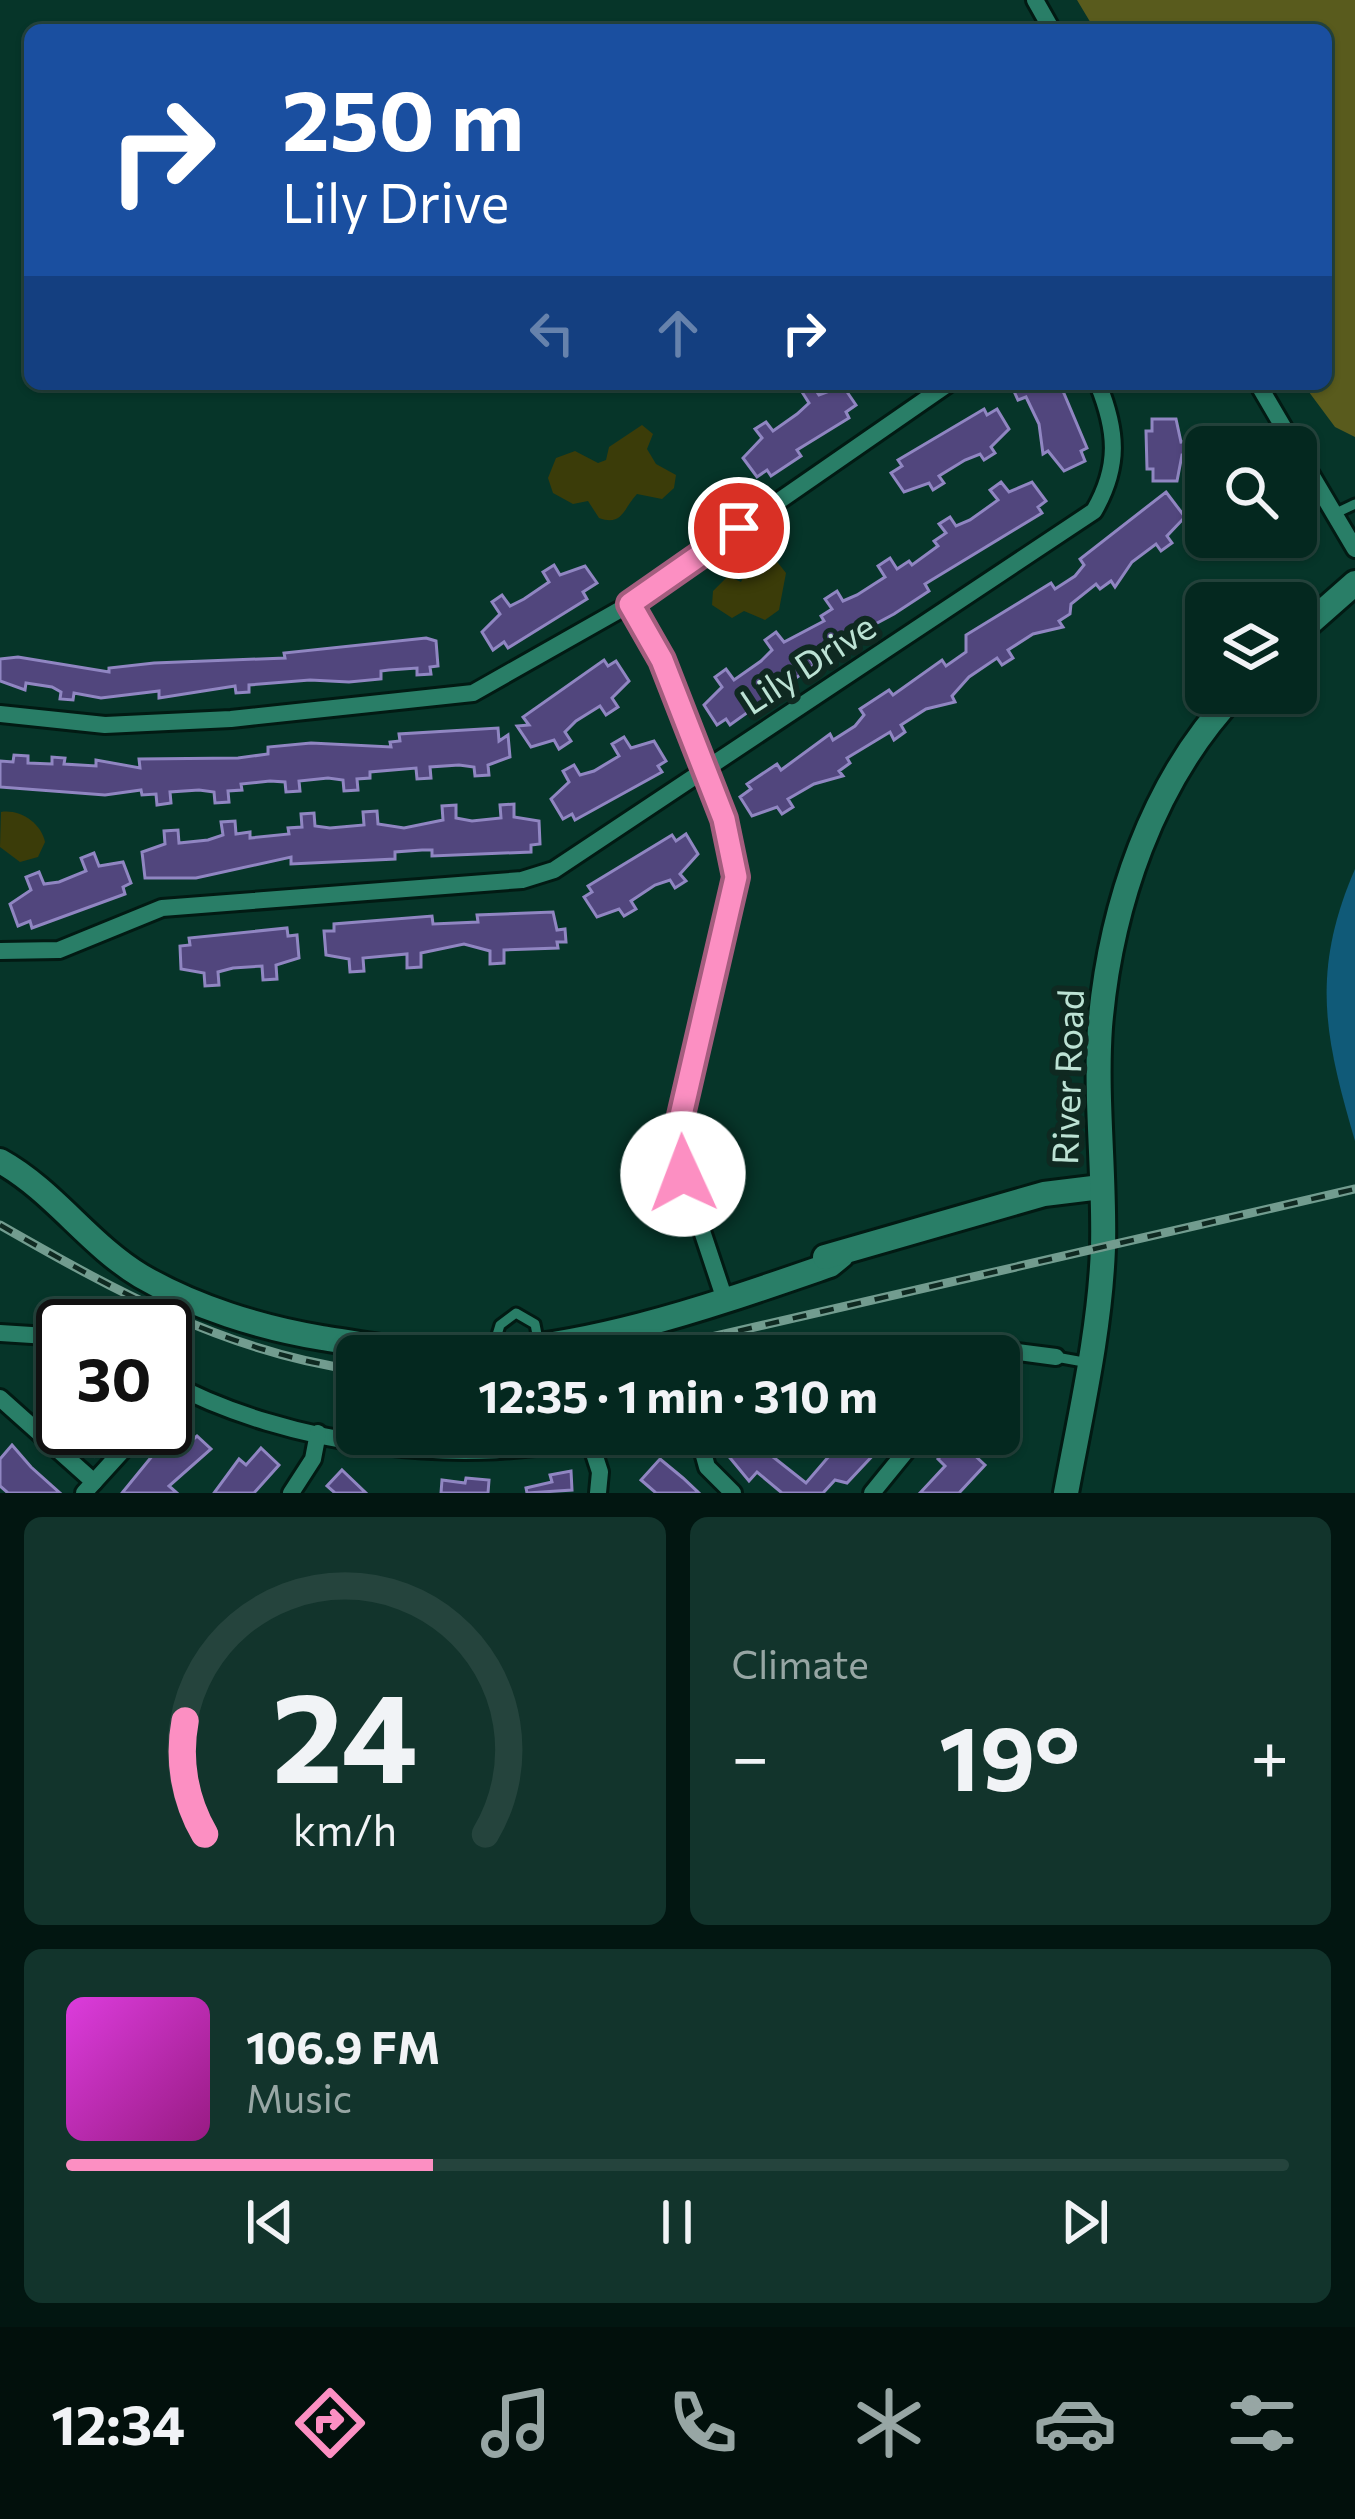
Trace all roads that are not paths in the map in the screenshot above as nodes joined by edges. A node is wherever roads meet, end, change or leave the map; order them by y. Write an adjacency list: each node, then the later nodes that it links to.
1 (939, 390): 10 (street)
2 (1101, 390): 14 (street, Lily Drive)
3 (1261, 390): 4 (street)
4 (1282, 426)
5 (1317, 485): 7 (street)
6 (1355, 504): 7 (lane)
7 (1334, 514): 8 (street)
8 (1355, 549)
9 (1355, 583): 11 (main road)
10 (630, 604): 12 (street); 14 (street)
11 (1317, 616)
12 (0, 714)
13 (1220, 714): 17 (main road, River Road)
14 (704, 771): 15 (street, Lily Drive); 19 (street)
15 (0, 951)
16 (1, 1162): 26 (main road)
17 (1101, 1187): 18 (main road); 29 (main road, River Road)
18 (841, 1256): 19 (main road); 20 (main road)
19 (722, 1291): 20 (main road)
20 (666, 1315): 25 (main road)
21 (0, 1334): 22 (street)
22 (36, 1335)
23 (497, 1335): 24 (lane)
24 (537, 1335)
25 (584, 1335)
26 (336, 1339)
27 (1020, 1352): 28 (street)
28 (1056, 1357): 29 (lane)
29 (1089, 1363): 43 (main road, River Road)
30 (192, 1396): 32 (street)
31 (0, 1397): 38 (street)
32 (318, 1432): 33 (street); 39 (street)
33 (336, 1434)
34 (118, 1455): 38 (street)
35 (599, 1455): 40 (street)
36 (704, 1455): 41 (street)
37 (903, 1455): 42 (street)
38 (89, 1487)
39 (291, 1493)
40 (598, 1493)
41 (733, 1493)
42 (872, 1493)
43 (1066, 1493)

